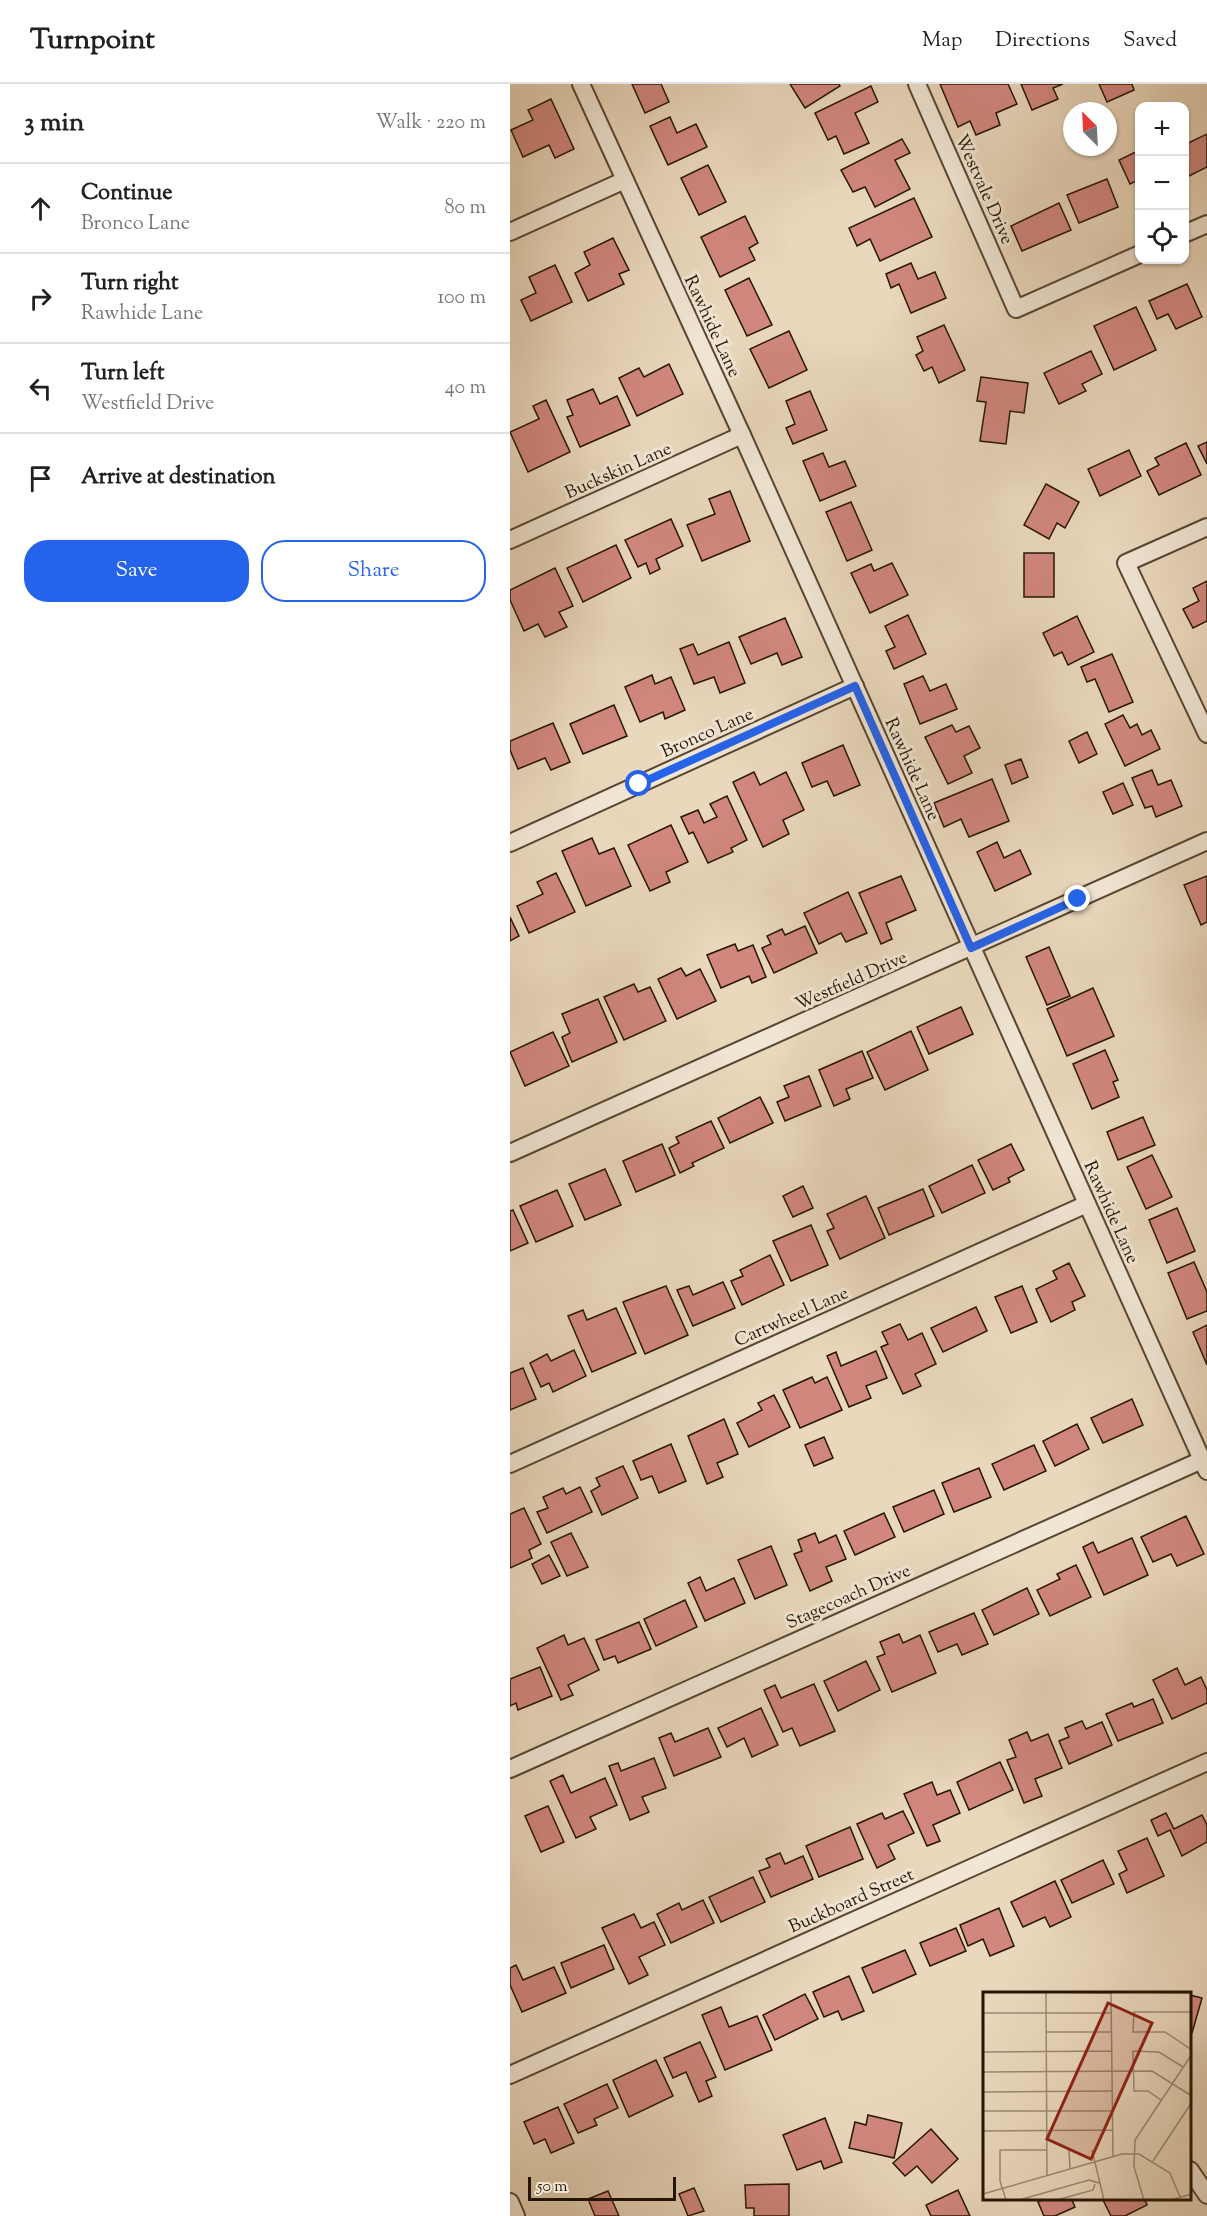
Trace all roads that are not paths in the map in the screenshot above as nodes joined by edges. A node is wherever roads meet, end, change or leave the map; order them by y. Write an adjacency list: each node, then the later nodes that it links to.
1 (581, 84): 3 (street, Rawhide Lane)
2 (917, 84): 7 (street, Westvale Drive)
3 (625, 180): 5 (street); 8 (street, Rawhide Lane)
4 (1207, 224): 6 (street)
5 (510, 232)
6 (1189, 232)
7 (1135, 256)
8 (742, 435): 10 (street, Buckskin Lane); 11 (street, Rawhide Lane)
9 (1207, 527): 12 (street)
10 (510, 540)
11 (855, 686): 14 (street, Bronco Lane); 15 (street, Rawhide Lane)
12 (1207, 734)
13 (1207, 840): 15 (street, Westfield Drive)
14 (510, 843)
15 (971, 948): 16 (street, Westfield Drive); 17 (street, Rawhide Lane)
16 (510, 1154)
17 (1087, 1204): 18 (street, Cartwheel Lane); 19 (street, Rawhide Lane)
18 (510, 1464)
19 (1204, 1465): 21 (street, Stagecoach Drive)
20 (1207, 1762): 22 (street, Buckboard Street)
21 (510, 1769)
22 (510, 2075)
23 (1192, 2172): 24 (street)
24 (1207, 2195)
25 (510, 2202): 26 (street)
26 (516, 2216)

